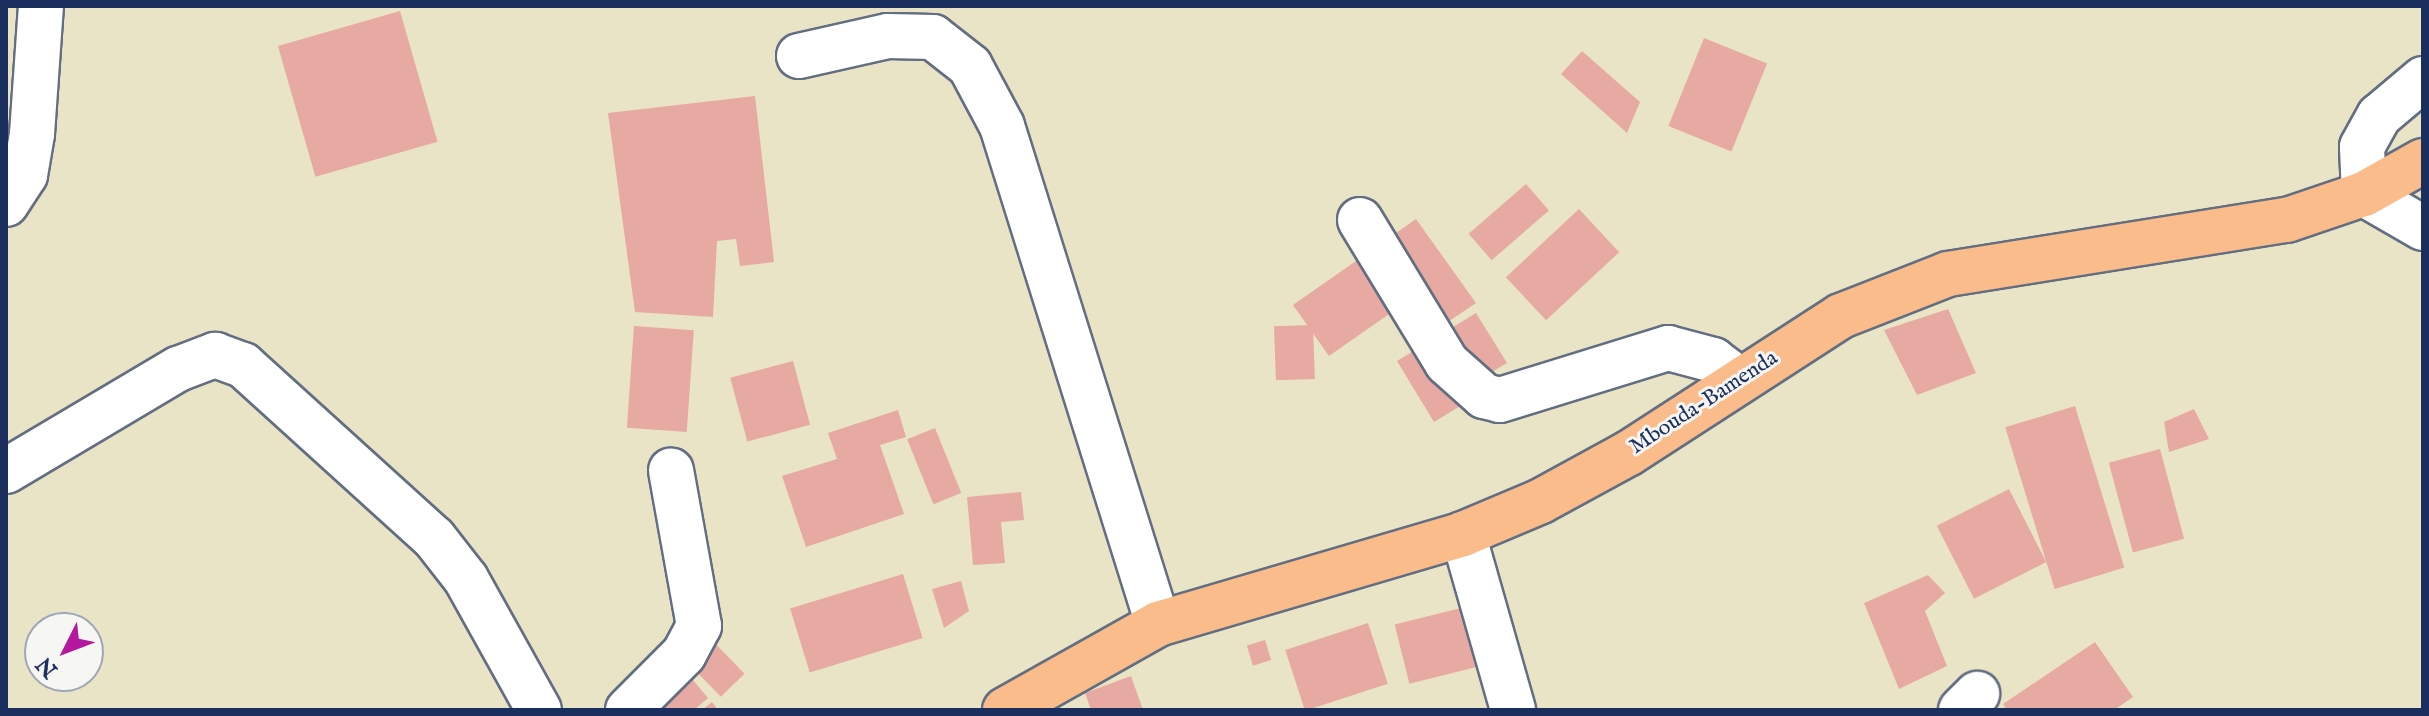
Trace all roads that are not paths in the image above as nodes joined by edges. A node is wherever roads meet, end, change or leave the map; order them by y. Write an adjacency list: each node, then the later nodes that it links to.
1 (41, 6): 6 (street)
2 (799, 56): 13 (street)
3 (2423, 79): 5 (street)
4 (2423, 161): 5 (highway, Mbouda-Bamenda)
5 (2364, 194): 8 (street); 9 (highway, Mbouda-Bamenda)
6 (6, 204)
7 (1360, 220): 9 (street)
8 (2423, 228)
9 (1738, 379): 12 (highway, Mbouda-Bamenda)
10 (671, 470): 15 (street)
11 (6, 471): 14 (street)
12 (1463, 534): 13 (highway, Mbouda-Bamenda); 17 (street)
13 (1158, 624): 16 (highway, Mbouda-Bamenda)
14 (539, 710)
15 (628, 710)
16 (1005, 710)
17 (1513, 710)

